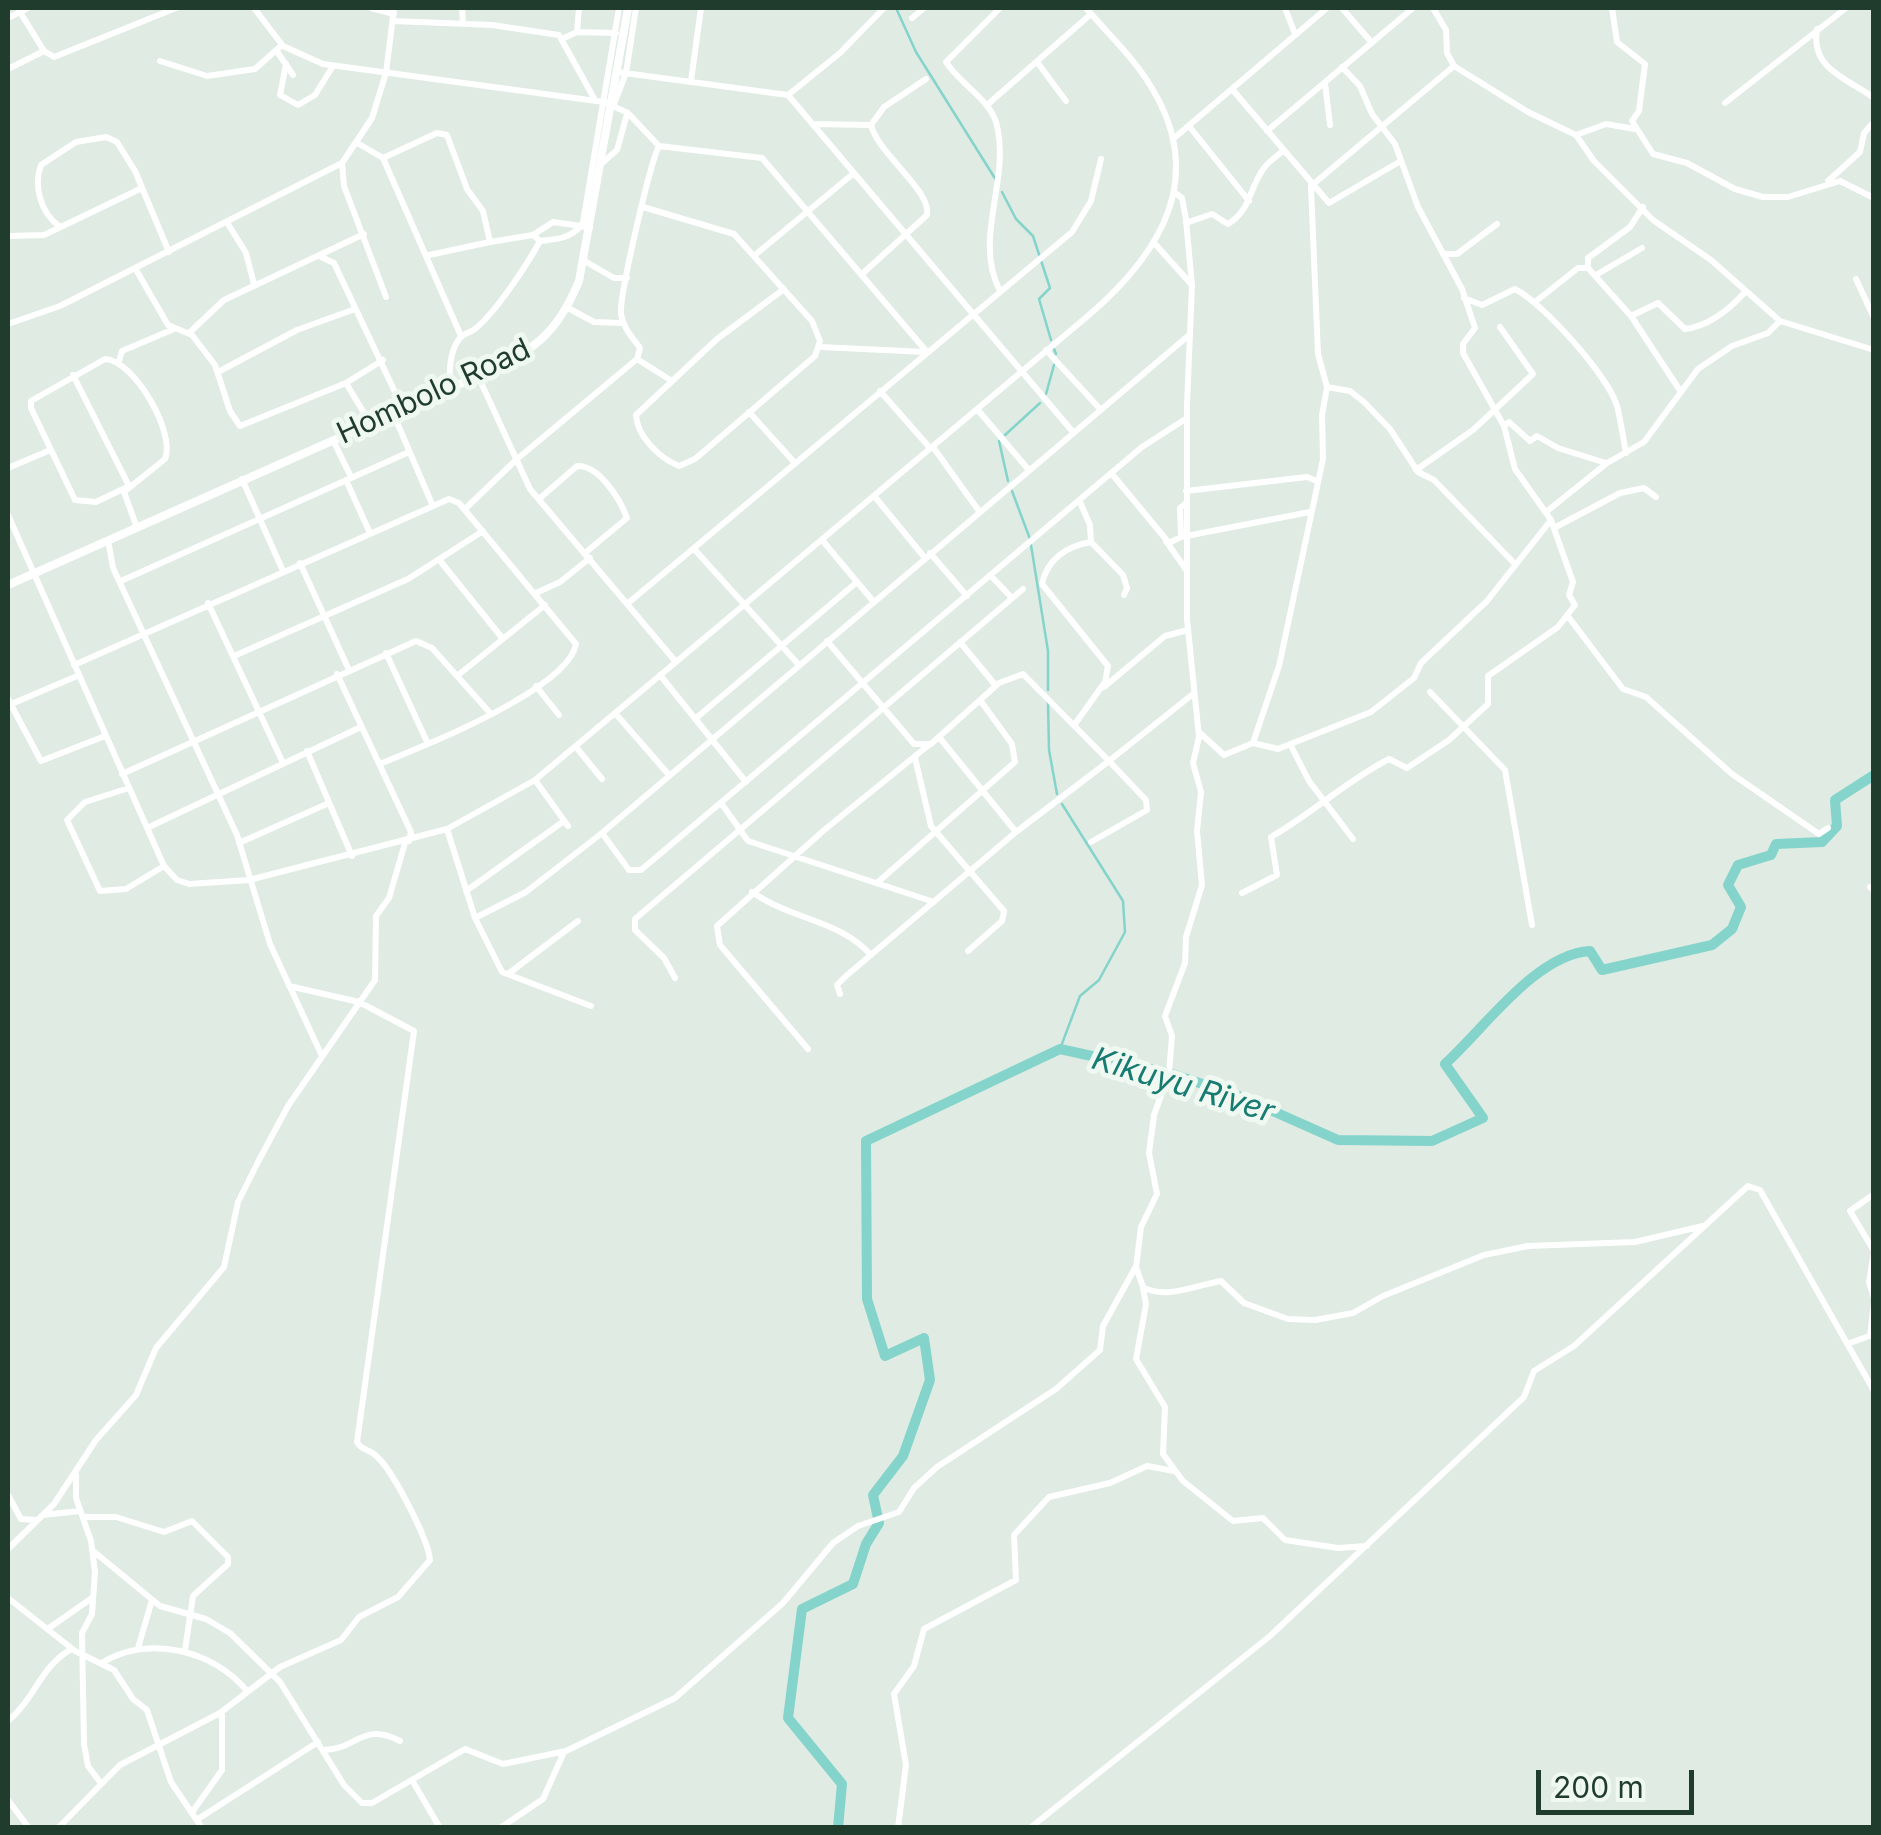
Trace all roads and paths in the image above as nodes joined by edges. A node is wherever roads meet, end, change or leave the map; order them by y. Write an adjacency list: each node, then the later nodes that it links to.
1 (176, 8): 22 (street)
2 (254, 8): 34 (street)
3 (372, 8): 24 (street)
4 (462, 8): 27 (street)
5 (580, 8): 29 (street)
6 (619, 8): 31 (street)
7 (628, 8): 31 (street, Hombolo Road)
8 (636, 8): 31 (street)
9 (701, 8): 47 (street)
10 (884, 8): 50 (street)
11 (924, 8): 26 (street)
12 (1000, 8): 56 (street)
13 (1284, 8): 30 (street)
14 (1326, 8): 30 (street)
15 (1342, 8): 33 (street)
16 (1414, 8): 17 (street); 33 (street)
17 (1425, 8)
18 (1433, 8): 40 (street)
19 (1612, 8): 64 (street)
20 (1846, 8): 28 (street)
21 (24, 10): 25 (street); 35 (street)
22 (166, 10): 35 (street)
23 (1089, 11): 37 (street); 67 (street)
24 (394, 14): 27 (street); 44 (street)
25 (8, 18)
26 (912, 18)
27 (463, 22): 32 (street)
28 (1817, 29): 51 (street); 55 (street)
29 (577, 32): 31 (street); 32 (street)
30 (1294, 34): 49 (street)
31 (624, 35): 43 (street, Hombolo Road); 54 (street)
32 (564, 38): 52 (street)
33 (1372, 42): 41 (street)
34 (279, 47): 36 (street); 38 (street); 39 (street)
35 (44, 51): 42 (street)
36 (160, 61)
37 (1038, 62): 53 (street); 56 (street)
38 (286, 64): 39 (street); 45 (street)
39 (334, 66): 44 (street)
40 (1454, 66): 63 (street); 66 (street)
41 (1342, 67): 48 (street); 63 (street)
42 (8, 69)
43 (622, 73): 47 (street); 54 (street, Hombolo Road)
44 (386, 74): 52 (street); 68 (street)
45 (293, 75)
46 (926, 79): 60 (street)
47 (691, 81): 50 (street)
48 (1324, 82): 61 (street); 65 (street)
49 (1232, 89): 62 (street); 65 (street)
50 (788, 94): 59 (street)
51 (1874, 98)
52 (595, 100): 54 (street)
53 (1066, 101)
54 (608, 103): 57 (street); 75 (street, Hombolo Road); 92 (street)
55 (1725, 104)
56 (987, 105): 121 (street)
57 (628, 113): 69 (street); 75 (street)
58 (1874, 122): 78 (street)
59 (812, 124): 60 (street); 76 (street)
60 (871, 125): 96 (street)
61 (1330, 125)
62 (1189, 126): 67 (street); 81 (street)
63 (1382, 126): 73 (street); 79 (street)
64 (1636, 129): 66 (street); 78 (street)
65 (1268, 131): 70 (street)
66 (1576, 135): 86 (street)
67 (1173, 139): 82 (street)
68 (358, 144): 71 (street); 74 (street)
69 (659, 146): 85 (street); 87 (street)
70 (1282, 151): 77 (street); 79 (street)
71 (383, 158): 98 (street); 103 (street)
72 (1102, 159): 121 (street)
73 (1399, 162): 79 (street); 102 (street)
74 (342, 163): 89 (street); 93 (street)
75 (601, 164): 92 (street, Hombolo Road)
76 (854, 173): 87 (street); 96 (street)
77 (1258, 182): 81 (street); 84 (street)
78 (1827, 183): 83 (street)
79 (1310, 186): 151 (street)
80 (142, 188): 91 (street); 91 (street); 101 (street)
81 (1239, 188): 84 (street)
82 (1174, 192): 88 (street); 99 (street)
83 (1874, 198)
84 (1249, 201): 88 (street)
85 (643, 207): 105 (street); 114 (street)
86 (1642, 208): 106 (street); 120 (street)
87 (808, 210): 105 (street); 111 (street)
88 (1186, 223): 117 (street)
89 (228, 224): 101 (street); 116 (street)
90 (1497, 224): 102 (street)
91 (59, 226): 95 (street)
92 (585, 227): 94 (street); 97 (street); 107 (street, Hombolo Road)
93 (364, 234): 104 (street); 122 (street)
94 (533, 235): 97 (street); 98 (street)
95 (8, 236)
96 (906, 238): 111 (street); 127 (street)
97 (540, 241): 136 (street)
98 (490, 242): 103 (street)
99 (1156, 245): 117 (street); 139 (street)
100 (1642, 248): 112 (street)
101 (169, 252): 108 (street)
102 (1442, 254): 123 (street)
103 (428, 255): 136 (street)
104 (318, 256): 116 (street); 126 (street)
105 (754, 256): 118 (street)
106 (1588, 258): 109 (street); 110 (street)
107 (583, 260): 113 (street); 125 (street, Hombolo Road)
108 (135, 268): 132 (street); 134 (street)
109 (1578, 268): 110 (street); 124 (street)
110 (1588, 268): 112 (street)
111 (862, 274): 141 (street)
112 (1595, 275): 128 (street)
113 (614, 278): 114 (street); 119 (street)
114 (627, 278): 119 (street)
115 (1856, 279): 129 (street)
116 (254, 284): 135 (street)
117 (1192, 285): 137 (street)
118 (784, 289): 138 (street); 149 (street)
119 (624, 291): 131 (street)
120 (1746, 291): 128 (street); 130 (street)
121 (1000, 292): 127 (street)
122 (386, 296)
123 (1464, 298): 124 (street); 157 (street)
124 (1535, 302): 169 (street)
125 (568, 308): 131 (street); 148 (street, Hombolo Road)
126 (355, 309): 143 (street); 145 (street)
127 (972, 314): 141 (street); 146 (street)
128 (1631, 316): 154 (street)
129 (1874, 318)
130 (1780, 321): 140 (street); 154 (street)
131 (624, 323): 142 (street)
132 (8, 324)
133 (1500, 327): 157 (street)
134 (175, 329): 135 (street); 144 (street)
135 (190, 333): 145 (street)
136 (461, 336): 152 (street)
137 (1188, 336): 158 (street); 161 (street)
138 (821, 347): 141 (street); 159 (street)
139 (1046, 350): 146 (street); 158 (street)
140 (1873, 350)
141 (927, 352): 153 (street)
142 (636, 359): 149 (street); 170 (street)
143 (383, 360): 150 (street); 155 (street)
144 (119, 362): 147 (street); 180 (street)
145 (218, 372): 150 (street)
146 (1021, 372): 156 (street); 164 (street)
147 (73, 375): 167 (street); 180 (street)
148 (478, 376): 152 (street, Hombolo Road); 170 (street)
149 (672, 381): 159 (street)
150 (346, 382): 162 (street)
151 (1327, 387): 175 (street); 179 (street)
152 (450, 388): 155 (street, Hombolo Road)
153 (880, 391): 166 (street); 171 (street)
154 (1680, 392): 169 (street)
155 (403, 409): 160 (street, Hombolo Road)
156 (977, 409): 166 (street); 174 (street)
157 (1494, 409): 163 (street); 175 (street)
158 (1101, 410): 164 (street)
159 (749, 412): 171 (street)
160 (393, 414): 162 (street, Hombolo Road); 168 (street)
161 (1187, 418): 176 (street); 181 (street)
162 (370, 423): 165 (street, Hombolo Road)
163 (1504, 426): 172 (street); 190 (street)
164 (1073, 432): 174 (street)
165 (333, 440): 177 (street, Hombolo Road); 178 (street)
166 (932, 448): 182 (street); 188 (street)
167 (48, 451): 173 (street); 180 (street)
168 (409, 452): 178 (street); 186 (street)
169 (1626, 453): 172 (street)
170 (517, 459): 184 (street); 187 (street)
171 (794, 463): 202 (street)
172 (1607, 463): 190 (street)
173 (8, 468)
174 (1028, 469): 188 (street)
175 (1416, 470): 207 (street)
176 (1112, 474): 185 (street); 200 (street)
177 (242, 479): 192 (street); 194 (street, Hombolo Road)
178 (349, 479): 192 (street); 195 (street)
179 (1317, 482): 181 (street); 189 (street)
180 (127, 487): 194 (street)
181 (1186, 492): 197 (street)
182 (875, 497): 199 (street); 204 (street)
183 (1656, 497): 193 (street)
184 (539, 499): 203 (street); 203 (street)
185 (1080, 502): 201 (street); 211 (street)
186 (432, 504): 187 (street); 195 (street)
187 (465, 509): 196 (street)
188 (980, 511): 204 (street)
189 (1310, 512): 197 (street); 266 (street)
190 (1546, 512): 193 (street)
191 (8, 515): 210 (street)
192 (257, 518): 208 (street); 212 (street)
193 (1552, 524): 207 (street); 225 (street)
194 (138, 529): 198 (street, Hombolo Road)
195 (369, 531): 206 (street)
196 (483, 532): 205 (street); 219 (street)
197 (1184, 537): 200 (street); 209 (street)
198 (108, 540): 210 (street, Hombolo Road); 212 (street)
199 (822, 540): 213 (street); 223 (street)
200 (1165, 540): 209 (street)
201 (1090, 542): 216 (street); 245 (street)
202 (695, 550): 222 (street); 223 (street)
203 (587, 555): 219 (street); 222 (street)
204 (928, 555): 217 (street); 220 (street)
205 (440, 562): 224 (street); 228 (street)
206 (300, 563): 208 (street); 224 (street)
207 (1514, 564): 267 (street)
208 (283, 571): 221 (street)
209 (1188, 572): 226 (street)
210 (32, 574): 214 (street, Hombolo Road); 235 (street)
211 (991, 576): 217 (street); 218 (street)
212 (121, 581): 227 (street)
213 (857, 582): 220 (street); 231 (street)
214 (8, 585)
215 (1023, 589): 218 (street)
216 (1124, 595)
217 (967, 596): 242 (street)
218 (1012, 598): 230 (street)
219 (540, 599): 228 (street); 243 (street)
220 (873, 602): 229 (street)
221 (208, 603): 227 (street); 233 (street)
222 (627, 604): 234 (street)
223 (744, 606): 231 (street); 234 (street)
224 (323, 616): 233 (street); 237 (street)
225 (1568, 616): 258 (street); 286 (street)
226 (1188, 630): 245 (street); 247 (street)
227 (143, 634): 235 (street); 263 (street)
228 (503, 639): 241 (street)
229 (827, 640): 236 (street); 242 (street)
230 (960, 642): 244 (street); 250 (street)
231 (781, 646): 236 (street); 255 (street)
232 (386, 654): 237 (street); 241 (street); 264 (street)
233 (234, 656): 251 (street)
234 (676, 662): 239 (street)
235 (74, 664): 240 (street)
236 (799, 665): 262 (street)
237 (348, 670): 238 (street)
238 (338, 674): 251 (street); 257 (street)
239 (660, 675): 252 (street); 255 (street)
240 (77, 676): 249 (street); 260 (street)
241 (457, 676): 253 (street)
242 (863, 684): 250 (street); 278 (street)
243 (536, 686): 253 (street); 254 (street)
244 (996, 686): 248 (street); 256 (street)
245 (1099, 691): 256 (street)
246 (1430, 692): 258 (street)
247 (1194, 694): 259 (street); 271 (street)
248 (980, 700): 261 (street); 280 (street)
249 (8, 703): 260 (street)
250 (881, 708): 265 (street); 288 (street)
251 (259, 710): 263 (street); 272 (street)
252 (616, 713): 268 (street); 275 (street)
253 (491, 714): 264 (street)
254 (559, 715)
255 (695, 719): 262 (street)
256 (1075, 724): 271 (street)
257 (361, 726): 269 (street); 273 (street)
258 (1465, 726): 282 (street); 308 (street)
259 (1198, 732): 266 (street); 322 (street)
260 (106, 736): 274 (street)
261 (939, 736): 265 (street); 280 (street)
262 (712, 740): 275 (street); 278 (street)
263 (195, 741): 274 (street); 281 (street)
264 (428, 744): 273 (street)
265 (931, 744): 270 (street)
266 (1253, 744): 267 (street)
267 (1289, 744): 282 (street)
268 (576, 748): 276 (street); 277 (street)
269 (307, 751): 272 (street); 284 (street)
270 (914, 757): 289 (street); 297 (street)
271 (1109, 761): 290 (street); 293 (street)
272 (283, 764): 281 (street)
273 (380, 764): 295 (street)
274 (122, 774): 279 (street)
275 (669, 775): 291 (street)
276 (602, 779)
277 (534, 780): 287 (street); 302 (street)
278 (746, 782): 283 (street)
279 (129, 788): 285 (street); 298 (street)
280 (982, 791): 289 (street); 290 (street)
281 (218, 793): 285 (street); 294 (street)
282 (1322, 801): 292 (street); 304 (street)
283 (721, 802): 288 (street); 291 (street)
284 (329, 803): 294 (street); 296 (street)
285 (146, 828): 298 (street)
286 (1828, 828)
287 (446, 829): 295 (street); 302 (street)
288 (737, 830): 297 (street); 312 (street)
289 (936, 831): 299 (street); 301 (street)
290 (1016, 832): 299 (street)
291 (602, 833): 306 (street)
292 (1353, 840)
293 (1092, 842)
294 (239, 843): 300 (street)
295 (406, 843): 296 (street); 315 (street)
296 (352, 856): 300 (street)
297 (792, 858): 301 (street); 303 (street)
298 (164, 866): 300 (street)
299 (971, 873): 305 (street); 309 (street)
300 (249, 880): 313 (street)
301 (878, 882): 305 (street)
302 (466, 892): 306 (street)
303 (752, 892): 310 (street); 317 (street)
304 (1242, 893)
305 (935, 902): 310 (street)
306 (475, 918): 311 (street)
307 (578, 921): 311 (street)
308 (1532, 925)
309 (968, 952)
310 (871, 955): 314 (street)
311 (506, 975): 316 (street)
312 (675, 978)
313 (289, 986): 315 (street); 318 (street)
314 (840, 994)
315 (359, 1002): 318 (street); 346 (street)
316 (591, 1006)
317 (808, 1050)
318 (322, 1057): 328 (street)
319 (1874, 1194): 321 (street)
320 (1704, 1226): 323 (street); 326 (street); 333 (street)
321 (1874, 1251): 324 (street)
322 (1136, 1267): 323 (street); 353 (street)
323 (1143, 1286): 329 (street)
324 (1874, 1300): 325 (street)
325 (1872, 1335): 326 (street)
326 (1847, 1344): 327 (street)
327 (1874, 1391)
328 (76, 1471): 331 (street); 332 (street)
329 (1174, 1471): 333 (street); 363 (street)
330 (8, 1495): 332 (street)
331 (81, 1514): 332 (street); 335 (street); 339 (street)
332 (40, 1517): 334 (street)
333 (1367, 1546): 364 (street)
334 (8, 1549)
335 (92, 1550): 337 (street); 338 (street)
336 (10, 1598): 340 (street)
337 (92, 1598): 340 (street); 344 (street)
338 (152, 1598): 339 (street); 341 (street)
339 (188, 1616): 343 (street); 346 (street)
340 (49, 1628): 342 (street)
341 (138, 1648): 343 (street); 345 (street)
342 (72, 1649): 344 (street); 349 (street)
343 (186, 1650): 347 (street)
344 (85, 1658): 345 (street); 355 (street)
345 (104, 1662): 351 (street)
346 (270, 1673): 347 (street); 352 (street)
347 (247, 1691): 348 (street)
348 (222, 1712): 351 (street); 357 (street)
349 (8, 1722)
350 (400, 1741): 352 (street)
351 (160, 1744): 355 (street); 357 (street)
352 (321, 1746): 354 (street); 357 (street)
353 (566, 1751): 354 (street); 358 (street)
354 (412, 1780): 362 (street)
355 (100, 1782): 360 (street)
356 (8, 1800): 359 (street)
357 (195, 1815): 361 (street)
358 (507, 1826)
359 (29, 1828)
360 (58, 1828)
361 (202, 1828)
362 (440, 1828)
363 (898, 1828)
364 (1030, 1828)

